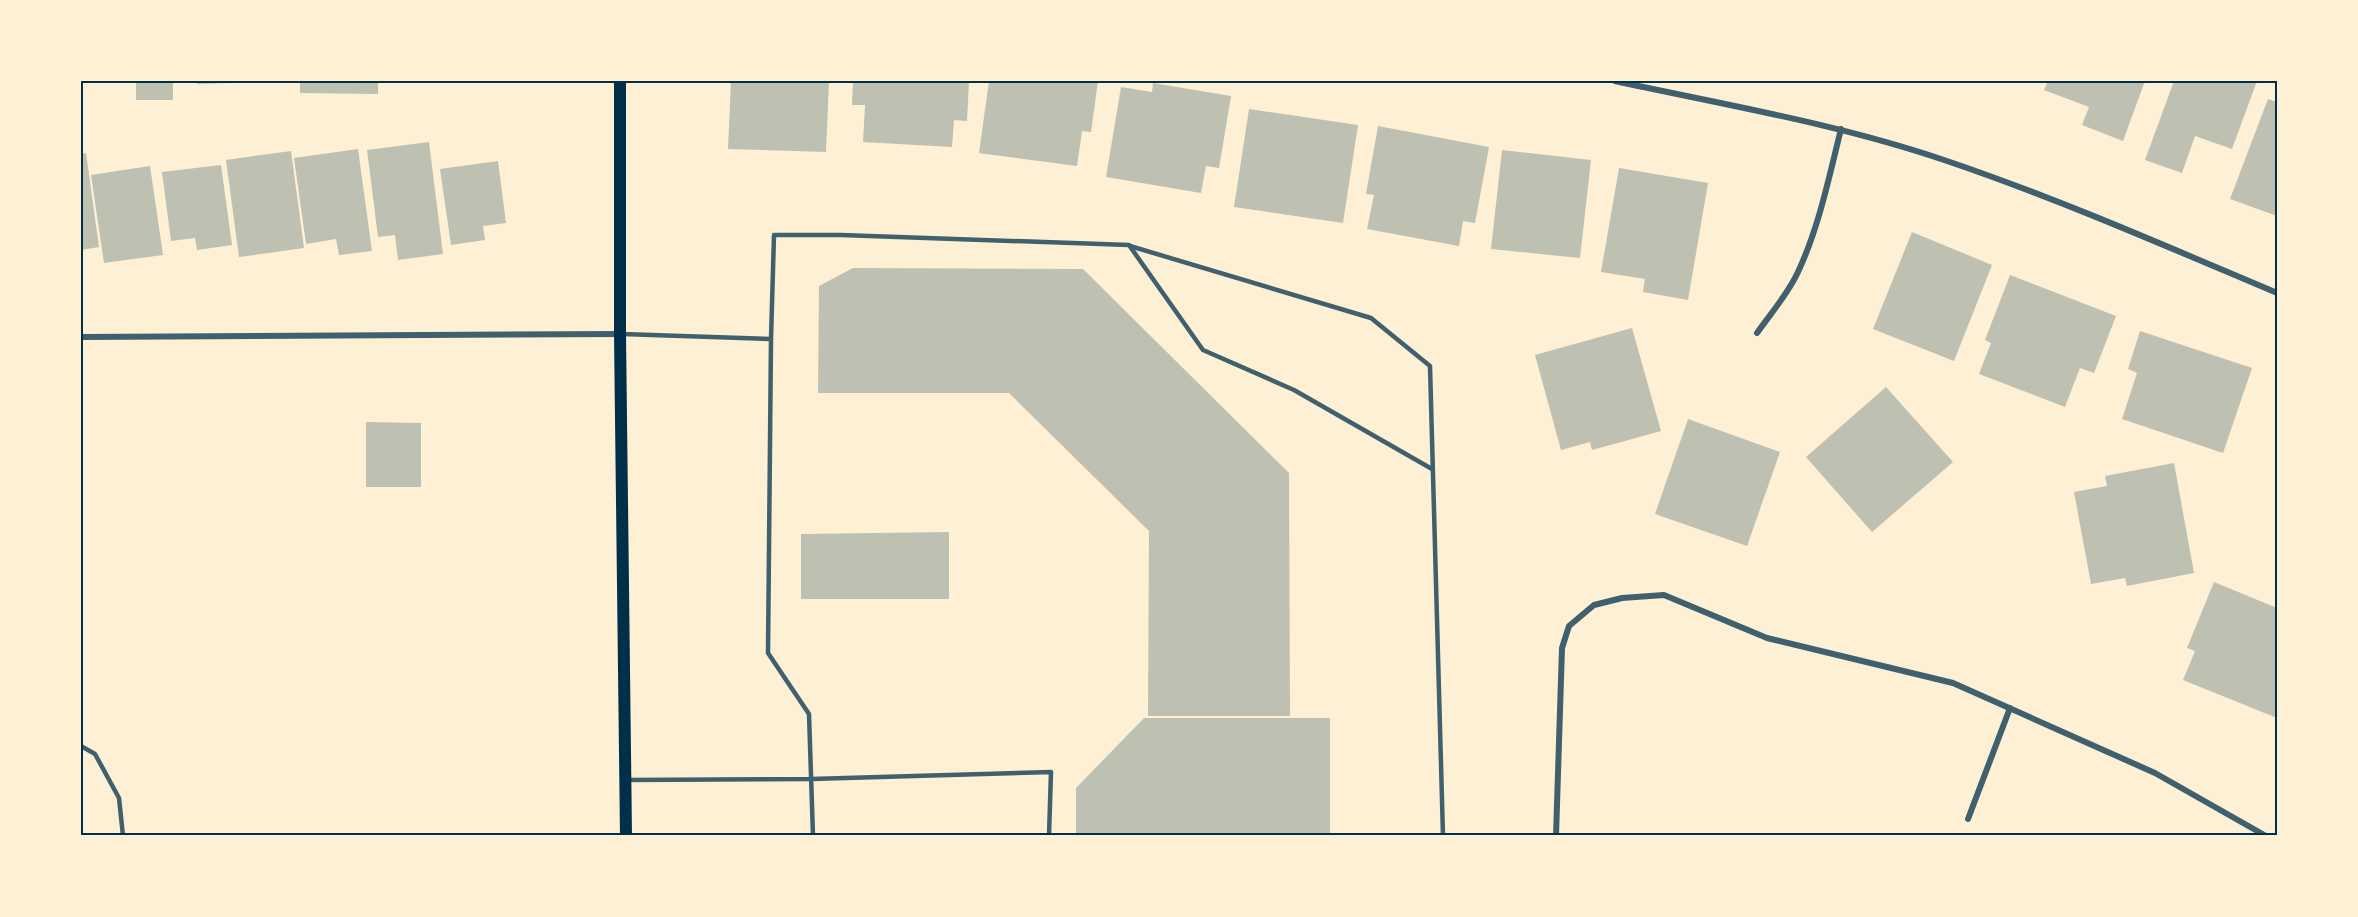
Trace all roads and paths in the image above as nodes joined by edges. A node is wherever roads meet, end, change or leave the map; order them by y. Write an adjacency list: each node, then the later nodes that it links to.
1 (620, 81): 7 (main road)
2 (1615, 81): 3 (street)
3 (1841, 129): 5 (street); 6 (street)
4 (1129, 245): 9 (lane); 10 (lane); 10 (lane)
5 (2277, 292)
6 (1757, 333)
7 (620, 334): 8 (street); 9 (lane); 14 (main road)
8 (81, 337)
9 (771, 339): 13 (lane)
10 (1432, 469): 20 (lane)
11 (2010, 708): 15 (street); 21 (street); 22 (street)
12 (81, 746): 16 (lane)
13 (812, 779): 14 (lane); 18 (lane); 19 (lane)
14 (625, 780): 17 (main road)
15 (1968, 819)
16 (123, 836)
17 (626, 836)
18 (813, 836)
19 (1048, 836)
20 (1443, 836)
21 (1556, 836)
22 (2266, 836)

